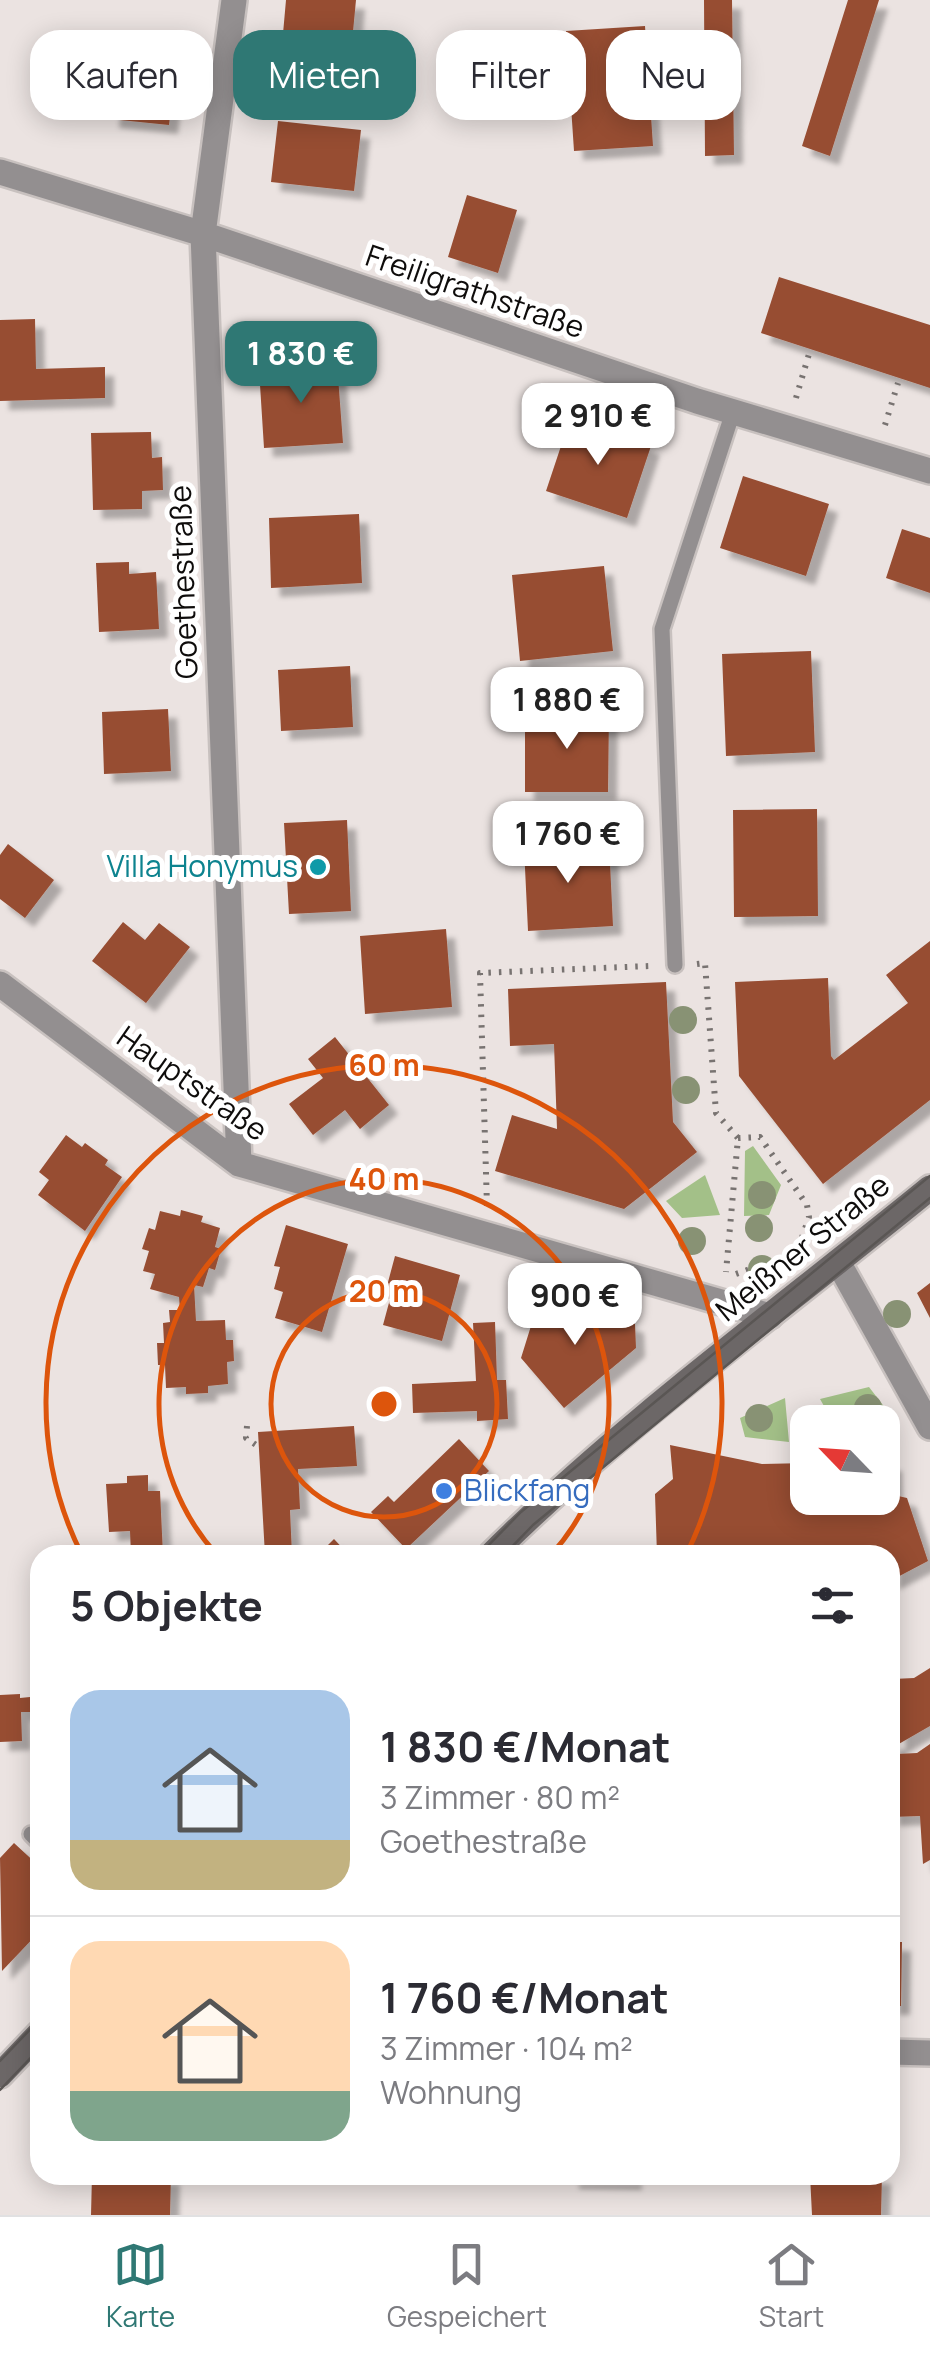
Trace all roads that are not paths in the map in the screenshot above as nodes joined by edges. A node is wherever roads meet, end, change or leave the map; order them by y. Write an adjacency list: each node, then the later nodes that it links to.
1 (234, 0): 3 (street, Goethestraße)
2 (0, 172): 3 (street, Freiligrathstraße)
3 (203, 234): 4 (street, Freiligrathstraße); 8 (street, Goethestraße)
4 (732, 412): 5 (street, Freiligrathstraße); 6 (lane)
5 (930, 471)
6 (675, 965)
7 (0, 984): 8 (street, Hauptstraße)
8 (239, 1164): 11 (street, Hauptstraße)
9 (930, 1188): 10 (main road, Meißner Straße)
10 (830, 1269): 11 (main road, Meißner Straße); 12 (street)
11 (770, 1316): 13 (main road, Meißner Straße)
12 (930, 1426)
13 (501, 1545)
14 (30, 2044): 17 (main road)
15 (900, 2052): 16 (street)
16 (930, 2053)
17 (0, 2075)

